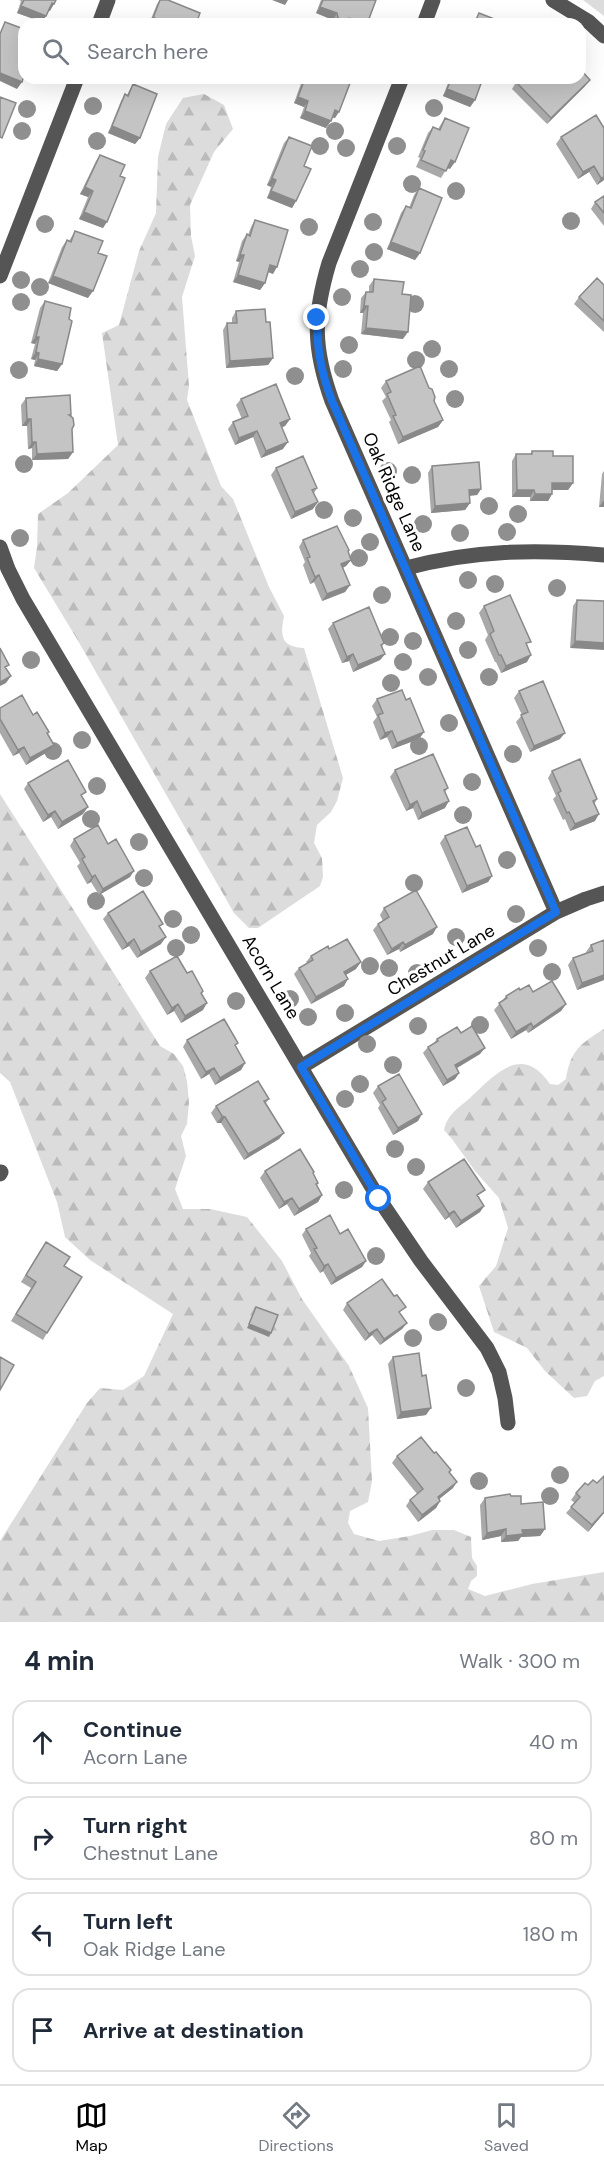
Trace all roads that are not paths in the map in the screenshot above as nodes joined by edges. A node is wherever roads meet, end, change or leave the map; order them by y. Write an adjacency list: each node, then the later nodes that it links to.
1 (108, 0): 4 (street)
2 (433, 0): 5 (street)
3 (553, 0): 6 (street)
4 (101, 18)
5 (426, 18)
6 (582, 18)
7 (586, 20): 8 (street)
8 (604, 36)
9 (75, 84): 11 (street)
10 (400, 84): 14 (street, Oak Ridge Lane)
11 (0, 276)
12 (0, 547): 17 (street, Acorn Lane)
13 (604, 555): 14 (street)
14 (406, 568): 16 (street, Oak Ridge Lane)
15 (604, 893): 16 (street, Chestnut Lane)
16 (556, 912): 17 (street, Chestnut Lane)
17 (301, 1067): 18 (street, Acorn Lane)
18 (508, 1423)

